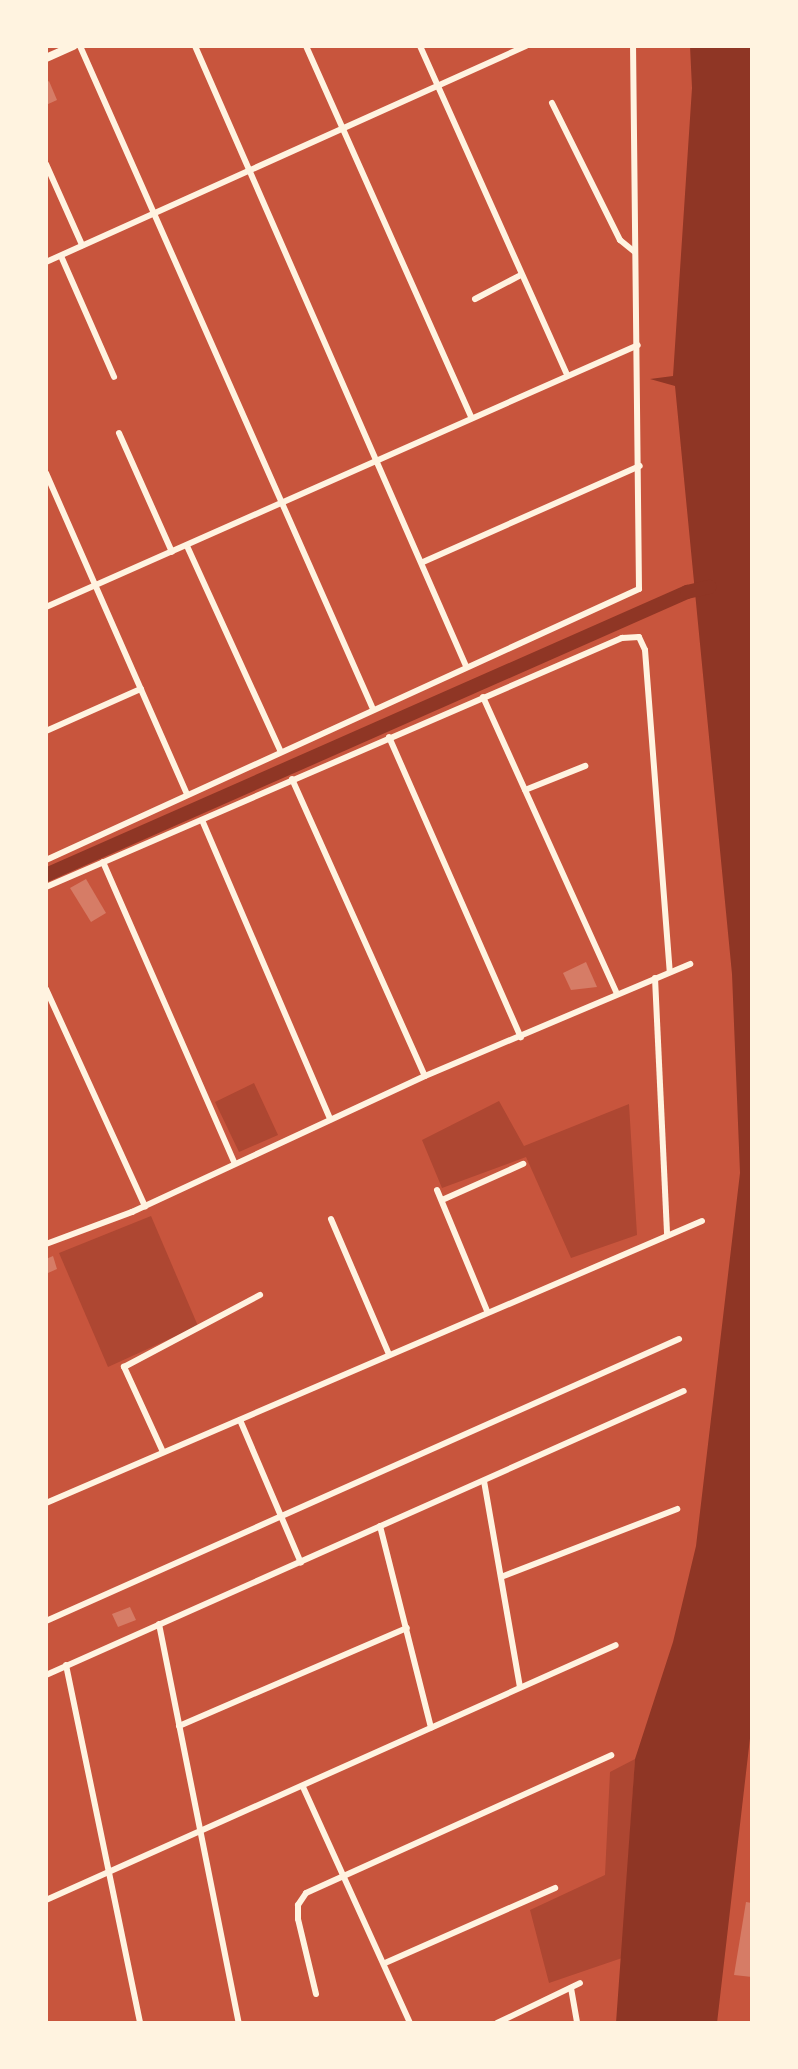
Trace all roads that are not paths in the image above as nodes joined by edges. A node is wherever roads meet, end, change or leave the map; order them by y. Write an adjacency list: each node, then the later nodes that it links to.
1 (73, 46): 8 (street)
2 (80, 46): 14 (street)
3 (195, 46): 13 (street)
4 (306, 46): 11 (street)
5 (420, 46): 9 (street)
6 (526, 46): 9 (street)
7 (633, 46): 16 (street)
8 (46, 58)
9 (436, 85): 11 (street); 19 (street)
10 (552, 103): 16 (street)
11 (341, 129): 13 (street); 24 (street)
12 (46, 164): 15 (street)
13 (247, 170): 14 (street); 26 (street)
14 (155, 214): 15 (street); 30 (street)
15 (82, 245): 17 (street)
16 (635, 252): 21 (street)
17 (61, 256): 18 (street); 23 (street)
18 (46, 262)
19 (521, 275): 20 (street); 22 (street)
20 (475, 299)
21 (638, 345): 22 (street); 27 (street)
22 (566, 373): 24 (street)
23 (114, 377)
24 (471, 416): 26 (street)
25 (119, 433): 32 (street)
26 (380, 460): 30 (street); 33 (street)
27 (640, 466): 33 (street); 36 (street)
28 (46, 473): 29 (street)
29 (49, 487): 34 (street)
30 (283, 502): 31 (street); 39 (street)
31 (187, 546): 32 (street); 42 (street)
32 (172, 552): 34 (street)
33 (423, 562): 36 (street)
34 (94, 586): 35 (street); 37 (street)
35 (46, 607)
36 (466, 666): 39 (street)
37 (141, 689): 40 (street); 46 (street)
38 (483, 697): 41 (street); 45 (street); 52 (street)
39 (373, 709): 42 (street)
40 (46, 731)
41 (389, 737): 44 (street); 56 (street)
42 (280, 750): 46 (street)
43 (585, 766): 45 (street)
44 (292, 779): 47 (street); 57 (street)
45 (525, 790): 55 (street)
46 (187, 794): 48 (street)
47 (202, 820): 49 (street); 58 (street)
48 (46, 860)
49 (103, 862): 50 (street); 59 (street)
50 (46, 887)
51 (690, 964): 52 (street)
52 (670, 972): 53 (street)
53 (655, 978): 55 (street); 66 (street)
54 (46, 989): 63 (street)
55 (617, 994): 56 (street)
56 (521, 1037): 57 (street)
57 (425, 1076): 58 (street)
58 (330, 1119): 59 (street)
59 (234, 1162): 63 (street)
60 (523, 1164): 62 (street)
61 (437, 1190): 62 (street)
62 (442, 1200): 69 (street)
63 (145, 1206): 67 (street)
64 (331, 1219): 71 (street)
65 (702, 1221): 66 (street)
66 (667, 1235): 69 (street)
67 (47, 1242)
68 (260, 1295): 74 (street)
69 (487, 1311): 71 (street)
70 (679, 1339): 78 (street)
71 (389, 1354): 73 (street)
72 (684, 1391): 75 (street)
73 (240, 1420): 74 (street); 78 (street)
74 (163, 1452): 76 (street)
75 (484, 1481): 79 (street); 81 (street)
76 (46, 1503)
77 (677, 1509): 81 (street)
78 (282, 1518): 80 (street); 82 (street)
79 (380, 1526): 80 (street); 84 (street)
80 (301, 1563): 83 (street)
81 (501, 1577): 88 (street)
82 (46, 1621)
83 (159, 1624): 86 (street); 89 (street)
84 (407, 1628): 89 (street); 90 (street)
85 (616, 1645): 88 (street)
86 (66, 1665): 87 (street); 94 (street)
87 (46, 1675)
88 (520, 1687): 90 (street)
89 (179, 1726): 93 (street)
90 (431, 1728): 92 (street)
91 (611, 1755): 95 (street)
92 (303, 1787): 93 (street); 95 (street)
93 (199, 1834): 94 (street); 103 (street)
94 (109, 1872): 97 (street); 102 (street)
95 (346, 1873): 98 (street); 101 (street)
96 (555, 1888): 98 (street)
97 (46, 1900)
98 (385, 1963): 104 (street)
99 (580, 1983): 100 (street)
100 (571, 1988): 105 (street); 106 (street)
101 (316, 1994)
102 (140, 2023)
103 (239, 2023)
104 (410, 2023)
105 (497, 2023)
106 (577, 2023)

